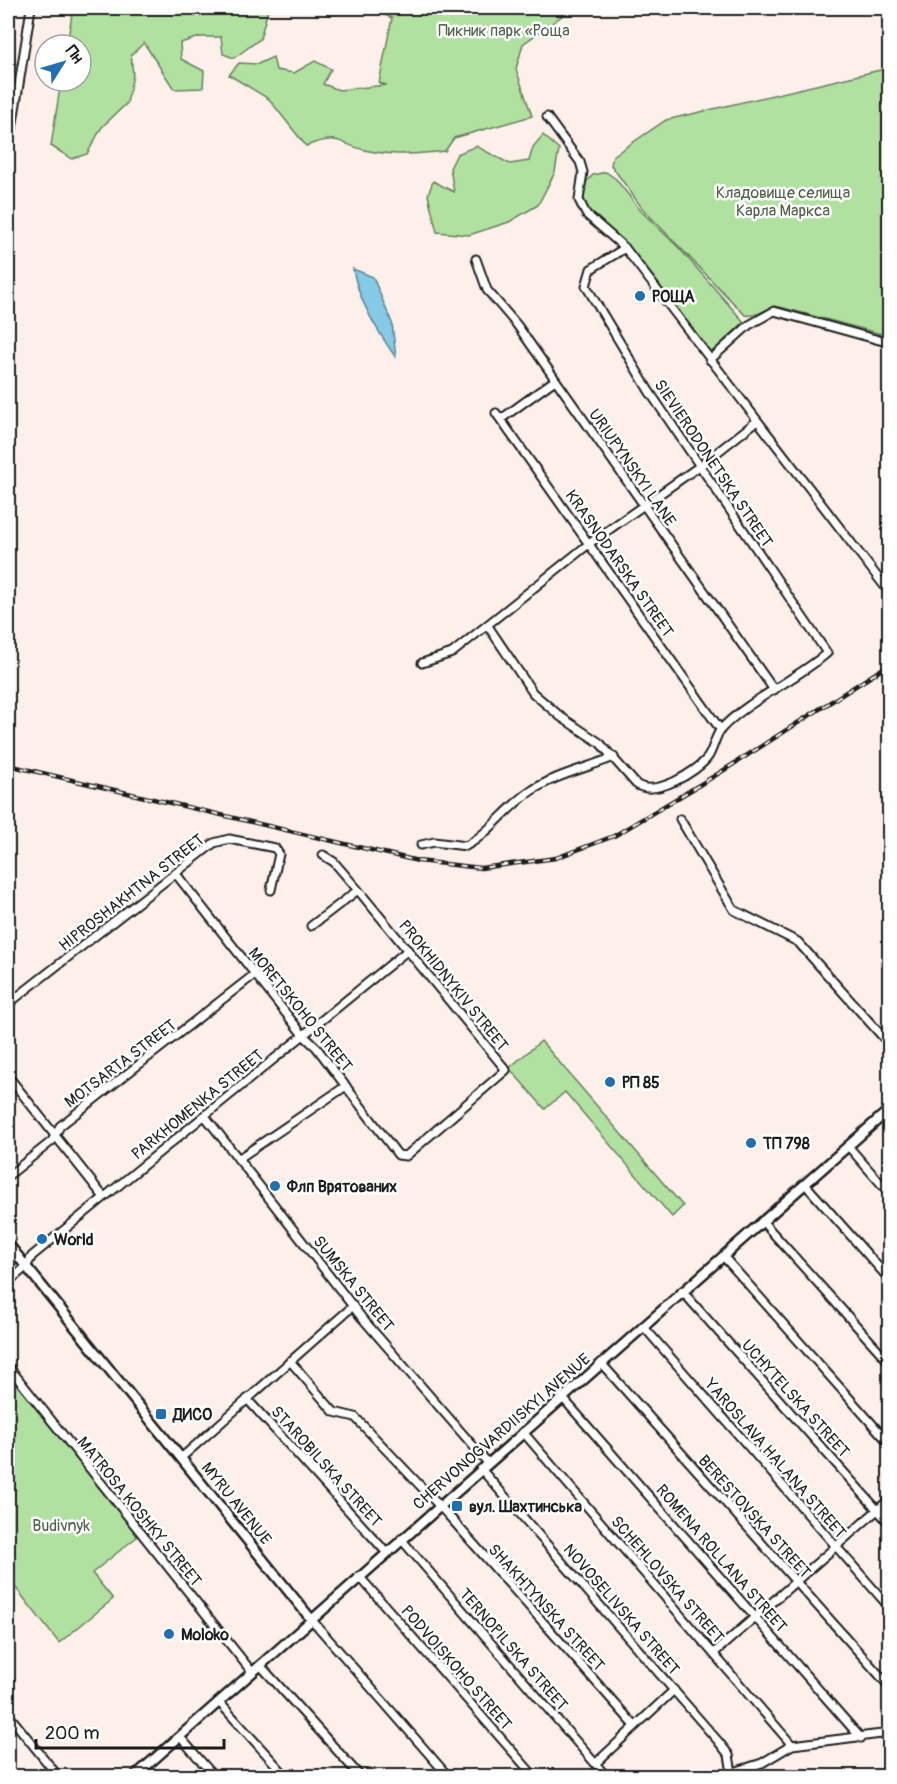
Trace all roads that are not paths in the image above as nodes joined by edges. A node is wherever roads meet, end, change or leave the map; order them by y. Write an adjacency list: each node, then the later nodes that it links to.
1 (31, 8): 3 (street)
2 (8, 89): 3 (street)
3 (18, 91): 5 (street)
4 (548, 117): 6 (street)
5 (9, 148)
6 (624, 248): 9 (street); 12 (street, SIEVIERODONETSKA STREET)
7 (476, 259): 10 (street, URIUPYNSKYI LANE)
8 (890, 343): 9 (street)
9 (710, 360): 11 (street)
10 (555, 380): 13 (street, URIUPYNSKYI LANE); 14 (street, KRASNODARSKA STREET)
11 (757, 421): 12 (street); 15 (street)
12 (701, 465): 13 (street); 18 (street, SIEVIERODONETSKA STREET)
13 (644, 505): 14 (street); 18 (street, URIUPYNSKYI LANE)
14 (590, 543): 16 (street); 19 (street, KRASNODARSKA STREET)
15 (889, 591)
16 (488, 626): 17 (street); 20 (street)
17 (422, 663)
18 (774, 690): 19 (street)
19 (720, 729): 20 (street)
20 (614, 757): 22 (street)
21 (680, 819): 32 (street)
22 (421, 845)
23 (323, 855): 26 (street, PROKHIDNYKIV STREET)
24 (176, 874): 25 (street, HIPROSHAKHTNA STREET); 29 (street, MORETSKOHO STREET); 30 (street, HIPROSHAKHTNA STREET)
25 (271, 890)
26 (358, 890): 27 (street); 28 (street, PROKHIDNYKIV STREET)
27 (311, 926)
28 (408, 950): 31 (street, PARKHOMENKA STREET); 39 (street, PROKHIDNYKIV STREET)
29 (255, 974): 31 (street, MORETSKOHO STREET); 37 (street, MOTSARTA STREET)
30 (8, 1004)
31 (303, 1035): 34 (street, MORETSKOHO STREET); 36 (street, PARKHOMENKA STREET)
32 (890, 1045)
33 (8, 1076): 37 (street)
34 (346, 1086): 39 (street, MORETSKOHO STREET); 40 (street)
35 (890, 1109): 38 (main road, CHERVONOGVARDIISKYI AVENUE)
36 (205, 1116): 40 (street, SUMSKA STREET); 44 (street, PARKHOMENKA STREET)
37 (54, 1135): 41 (street, MOTSARTA STREET); 44 (street)
38 (848, 1146): 42 (main road, CHERVONOGVARDIISKYI AVENUE); 43 (street)
39 (406, 1156)
40 (238, 1159): 52 (street, SUMSKA STREET)
41 (8, 1176)
42 (804, 1184): 45 (main road, CHERVONOGVARDIISKYI AVENUE); 49 (street)
43 (890, 1194)
44 (103, 1196): 48 (street, PARKHOMENKA STREET)
45 (762, 1221): 47 (main road, CHERVONOGVARDIISKYI AVENUE); 56 (street)
46 (8, 1244): 48 (main road, MYRU AVENUE)
47 (723, 1256): 51 (main road, CHERVONOGVARDIISKYI AVENUE); 61 (street)
48 (26, 1267): 50 (street, PARKHOMENKA STREET); 62 (main road, MYRU AVENUE)
49 (890, 1280)
50 (8, 1282)
51 (682, 1291): 53 (main road, CHERVONOGVARDIISKYI AVENUE); 67 (street, UCHYTELSKA STREET)
52 (353, 1306): 54 (street); 63 (street, SUMSKA STREET)
53 (643, 1326): 55 (main road, CHERVONOGVARDIISKYI AVENUE); 70 (street, YAROSLAVA HALANA STREET)
54 (290, 1361): 59 (street); 66 (street, SHAKHTYNSKA STREET)
55 (601, 1363): 58 (main road, CHERVONOGVARDIISKYI AVENUE); 73 (street, BERESTOVSKA STREET)
56 (890, 1363)
57 (8, 1366): 79 (street, MATROSA KOSHKY STREET)
58 (562, 1397): 60 (main road, CHERVONOGVARDIISKYI AVENUE); 75 (street, ROMENA ROLLANA STREET)
59 (247, 1399): 62 (street); 71 (street, STAROBILSKA STREET)
60 (522, 1432): 63 (main road, CHERVONOGVARDIISKYI AVENUE); 77 (street, SCHEHLOVSKA STREET)
61 (890, 1444)
62 (181, 1458): 76 (main road, MYRU AVENUE)
63 (488, 1462): 64 (main road, CHERVONOGVARDIISKYI AVENUE)
64 (481, 1469): 66 (main road, CHERVONOGVARDIISKYI AVENUE); 81 (street, NOVOSELIVSKA STREET)
65 (890, 1499): 67 (street)
66 (438, 1507): 69 (main road, CHERVONOGVARDIISKYI AVENUE); 84 (street, SHAKHTYNSKA STREET)
67 (877, 1510): 68 (street, UCHYTELSKA STREET); 70 (street)
68 (890, 1524)
69 (401, 1539): 71 (main road, CHERVONOGVARDIISKYI AVENUE); 89 (street, TERNOPILSKA STREET)
70 (836, 1546): 73 (street); 74 (street, YAROSLAVA HALANA STREET)
71 (387, 1552): 72 (main road, CHERVONOGVARDIISKYI AVENUE)
72 (359, 1576): 76 (main road, CHERVONOGVARDIISKYI AVENUE); 97 (street, PODVOISKOHO STREET)
73 (796, 1582): 75 (street); 80 (street, BERESTOVSKA STREET)
74 (890, 1608)
75 (757, 1618): 77 (street); 87 (street, ROMENA ROLLANA STREET)
76 (311, 1619): 78 (main road, CHERVONOGVARDIISKYI AVENUE); 96 (street, MYRU AVENUE)
77 (714, 1653): 88 (street, SCHEHLOVSKA STREET)
78 (261, 1665): 79 (main road, CHERVONOGVARDIISKYI AVENUE); 95 (street)
79 (252, 1672): 82 (main road, CHERVONOGVARDIISKYI AVENUE)
80 (890, 1688)
81 (674, 1690): 84 (street); 90 (street, NOVOSELIVSKA STREET)
82 (219, 1702): 86 (main road, CHERVONOGVARDIISKYI AVENUE); 94 (street)
83 (8, 1714): 92 (street)
84 (634, 1726): 89 (street)
85 (890, 1733): 87 (street)
86 (180, 1737): 91 (main road, CHERVONOGVARDIISKYI AVENUE); 93 (street)
87 (861, 1738): 88 (street)
88 (792, 1745): 90 (street)
89 (596, 1763): 98 (street, TERNOPILSKA STREET)
90 (732, 1773): 99 (street)
91 (140, 1775)
92 (58, 1776)
93 (214, 1776)
94 (286, 1776)
95 (360, 1776)
96 (448, 1776)
97 (534, 1776)
98 (606, 1776)
99 (721, 1776)

